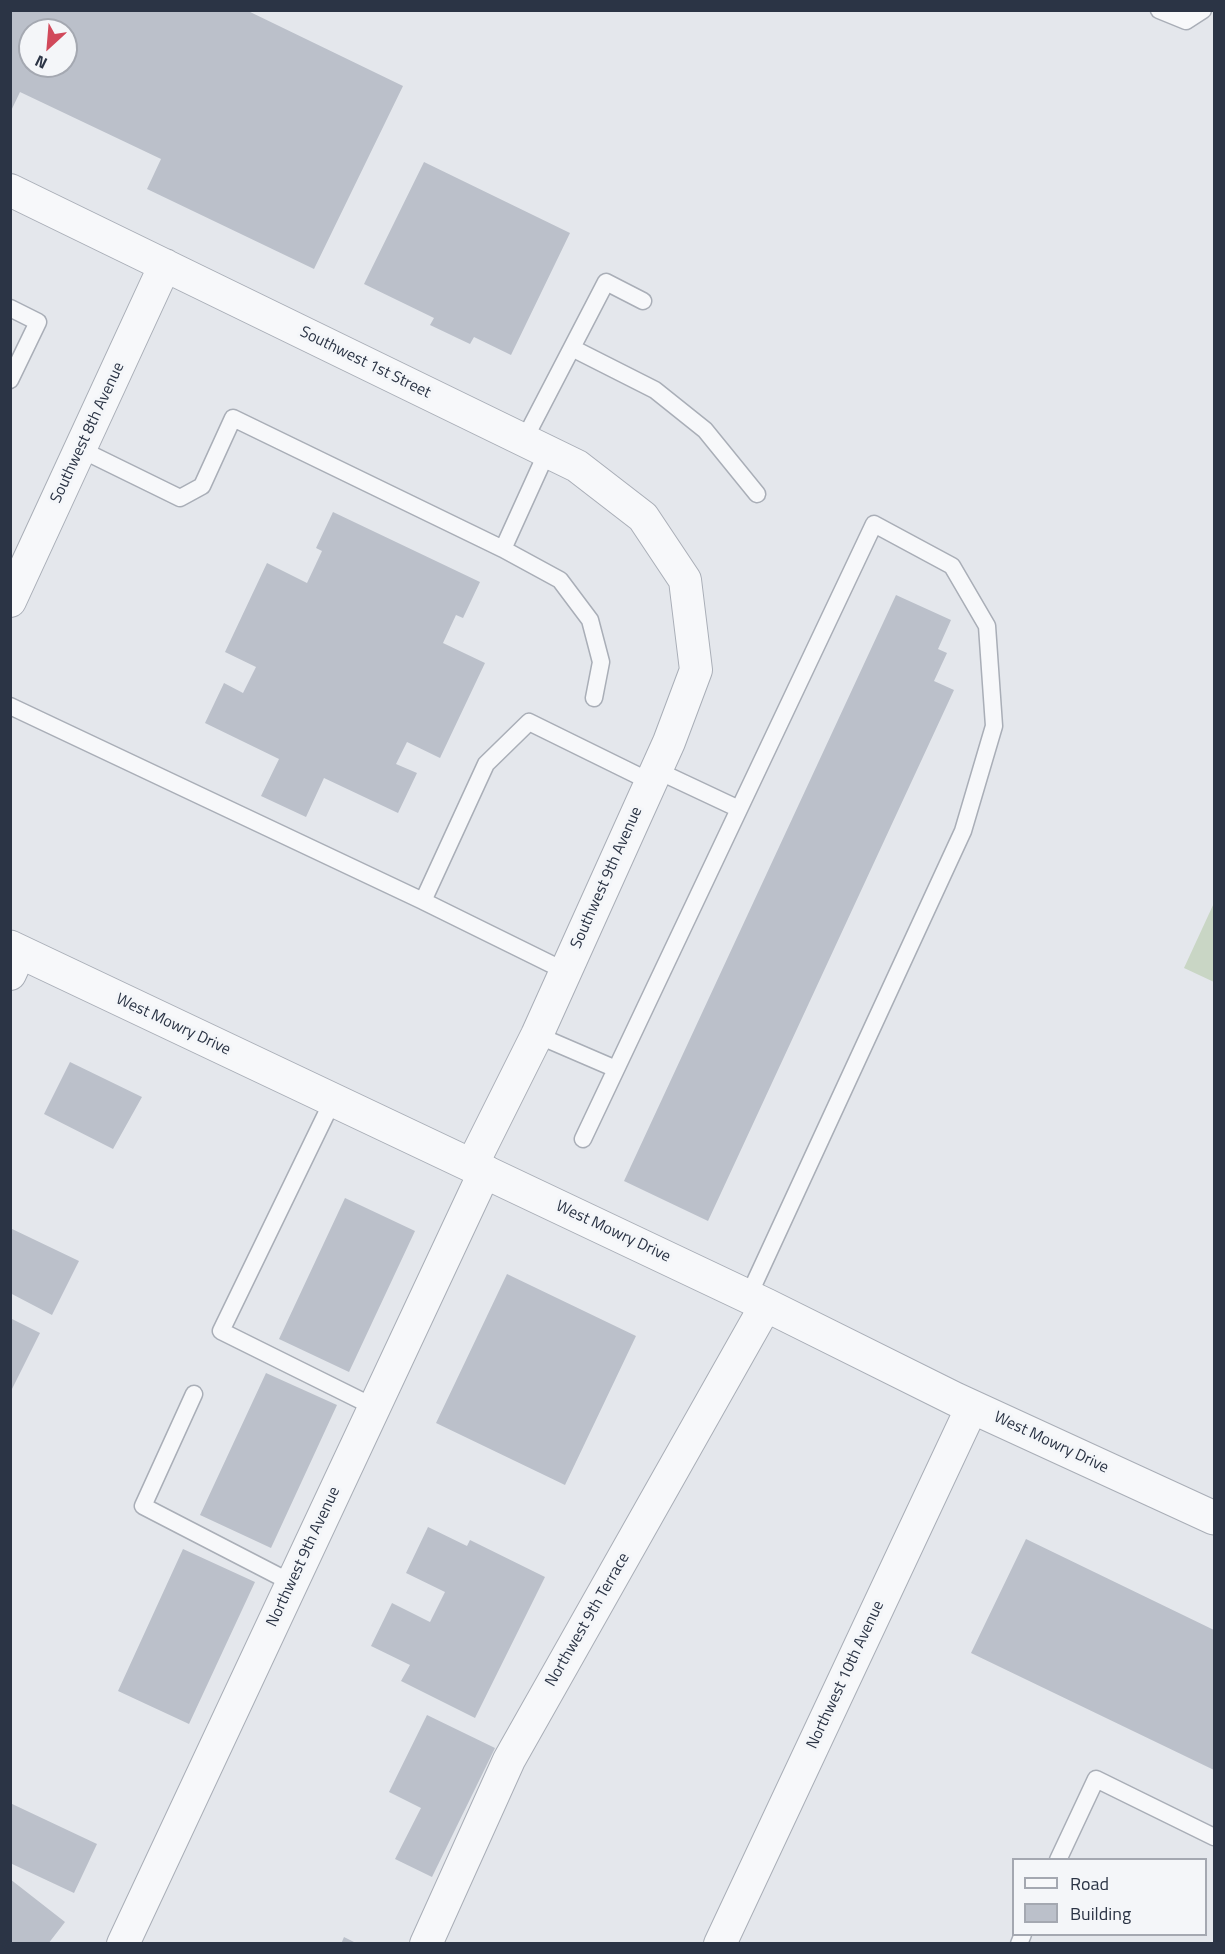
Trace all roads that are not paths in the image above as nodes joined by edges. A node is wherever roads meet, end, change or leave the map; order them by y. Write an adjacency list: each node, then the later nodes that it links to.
1 (1160, 10): 2 (lane)
2 (1203, 10)
3 (10, 190): 4 (street, Southwest 1st Street)
4 (165, 265): 9 (street, Southwest 1st Street); 10 (street, Southwest 8th Avenue)
5 (644, 301): 7 (lane)
6 (10, 308): 8 (lane)
7 (572, 348): 9 (lane); 11 (lane)
8 (10, 380)
9 (536, 446): 12 (lane); 13 (street, Southwest 1st Street)
10 (80, 449): 12 (lane); 14 (street, Southwest 8th Avenue)
11 (757, 494)
12 (503, 549): 15 (lane)
13 (685, 580): 17 (street, Southwest 9th Avenue)
14 (10, 601)
15 (594, 698)
16 (10, 706): 19 (lane)
17 (654, 776): 18 (lane); 19 (lane); 21 (street, Southwest 9th Avenue)
18 (739, 809): 23 (lane); 27 (lane)
19 (423, 901): 21 (lane)
20 (14, 958): 24 (street, West Mowry Drive)
21 (566, 971): 22 (street, Southwest 9th Avenue)
22 (537, 1035): 23 (lane); 26 (street, Southwest 9th Avenue)
23 (616, 1069): 25 (lane)
24 (333, 1100): 26 (street, West Mowry Drive); 29 (lane)
25 (583, 1139)
26 (478, 1168): 27 (street, West Mowry Drive); 29 (street, Northwest 9th Avenue)
27 (757, 1301): 30 (street, West Mowry Drive); 36 (street, Northwest 9th Terrace)
28 (194, 1394): 32 (lane)
29 (374, 1407): 32 (street, Northwest 9th Avenue)
30 (972, 1407): 31 (street, West Mowry Drive); 37 (street, Northwest 10th Avenue)
31 (1215, 1518)
32 (292, 1583): 35 (street, Northwest 9th Avenue)
33 (1215, 1837): 34 (lane)
34 (1059, 1858)
35 (123, 1944)
36 (426, 1944)
37 (720, 1944)

